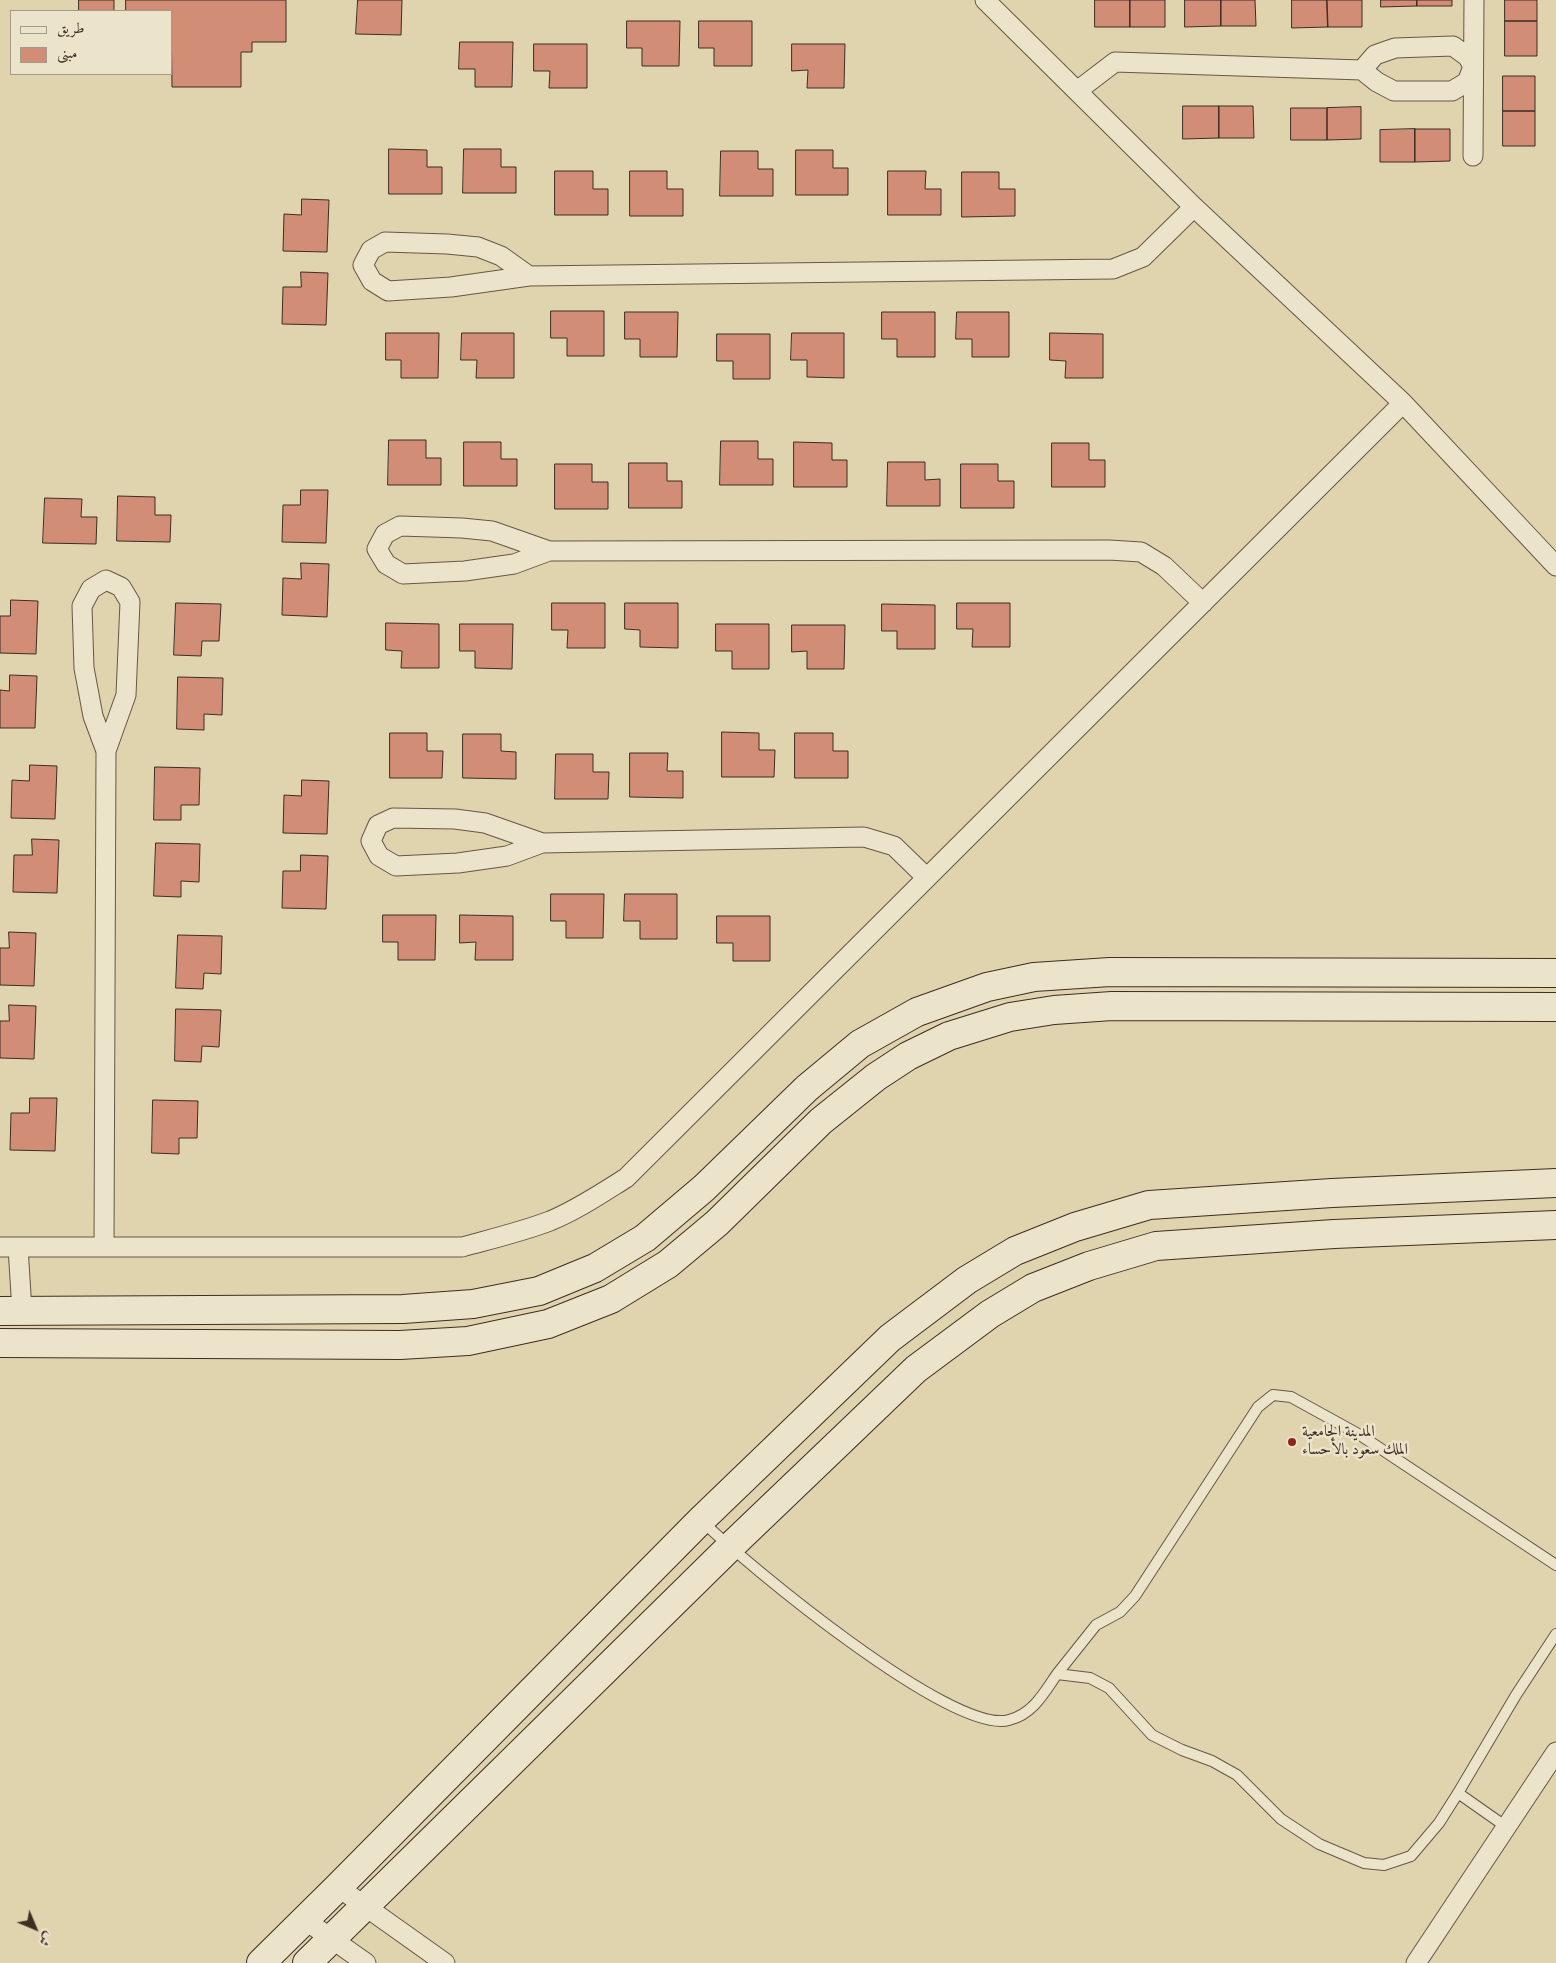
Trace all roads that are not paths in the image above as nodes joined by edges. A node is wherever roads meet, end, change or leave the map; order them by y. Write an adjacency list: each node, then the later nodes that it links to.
1 (985, 0): 5 (street)
2 (1474, 0): 3 (street)
3 (1473, 67): 4 (street); 4 (street); 6 (street)
4 (1362, 70): 5 (street)
5 (1078, 90): 7 (street)
6 (1473, 156)
7 (1194, 208): 8 (street); 9 (street)
8 (530, 276): 8 (street)
9 (1403, 404): 11 (street); 12 (street)
10 (549, 551): 10 (street); 12 (street)
11 (1556, 566)
12 (1203, 603): 15 (street)
13 (106, 751): 13 (street); 21 (street)
14 (542, 843): 14 (street); 15 (street)
15 (927, 878): 21 (street)
16 (1556, 973): 22 (main road)
17 (1556, 1007): 25 (main road)
18 (1556, 1183): 26 (main road)
19 (1556, 1225): 27 (main road)
20 (9, 1247): 21 (street); 23 (street)
21 (104, 1247)
22 (309, 1310): 23 (main road); 25 (main road)
23 (11, 1311)
24 (0, 1343): 25 (main road)
25 (308, 1344)
26 (701, 1520): 27 (lane); 34 (main road)
27 (730, 1547): 30 (lane); 35 (main road)
28 (1556, 1565): 30 (lane)
29 (1556, 1634): 32 (lane)
30 (1057, 1674): 32 (lane)
31 (1556, 1752): 33 (street)
32 (1458, 1793): 33 (lane)
33 (1505, 1826): 42 (street)
34 (338, 1888): 35 (street); 36 (main road)
35 (364, 1906): 37 (main road); 41 (street)
36 (305, 1920): 37 (street); 38 (main road)
37 (331, 1939): 39 (main road); 40 (street)
38 (261, 1963)
39 (307, 1963)
40 (366, 1963)
41 (444, 1963)
42 (1416, 1963)

